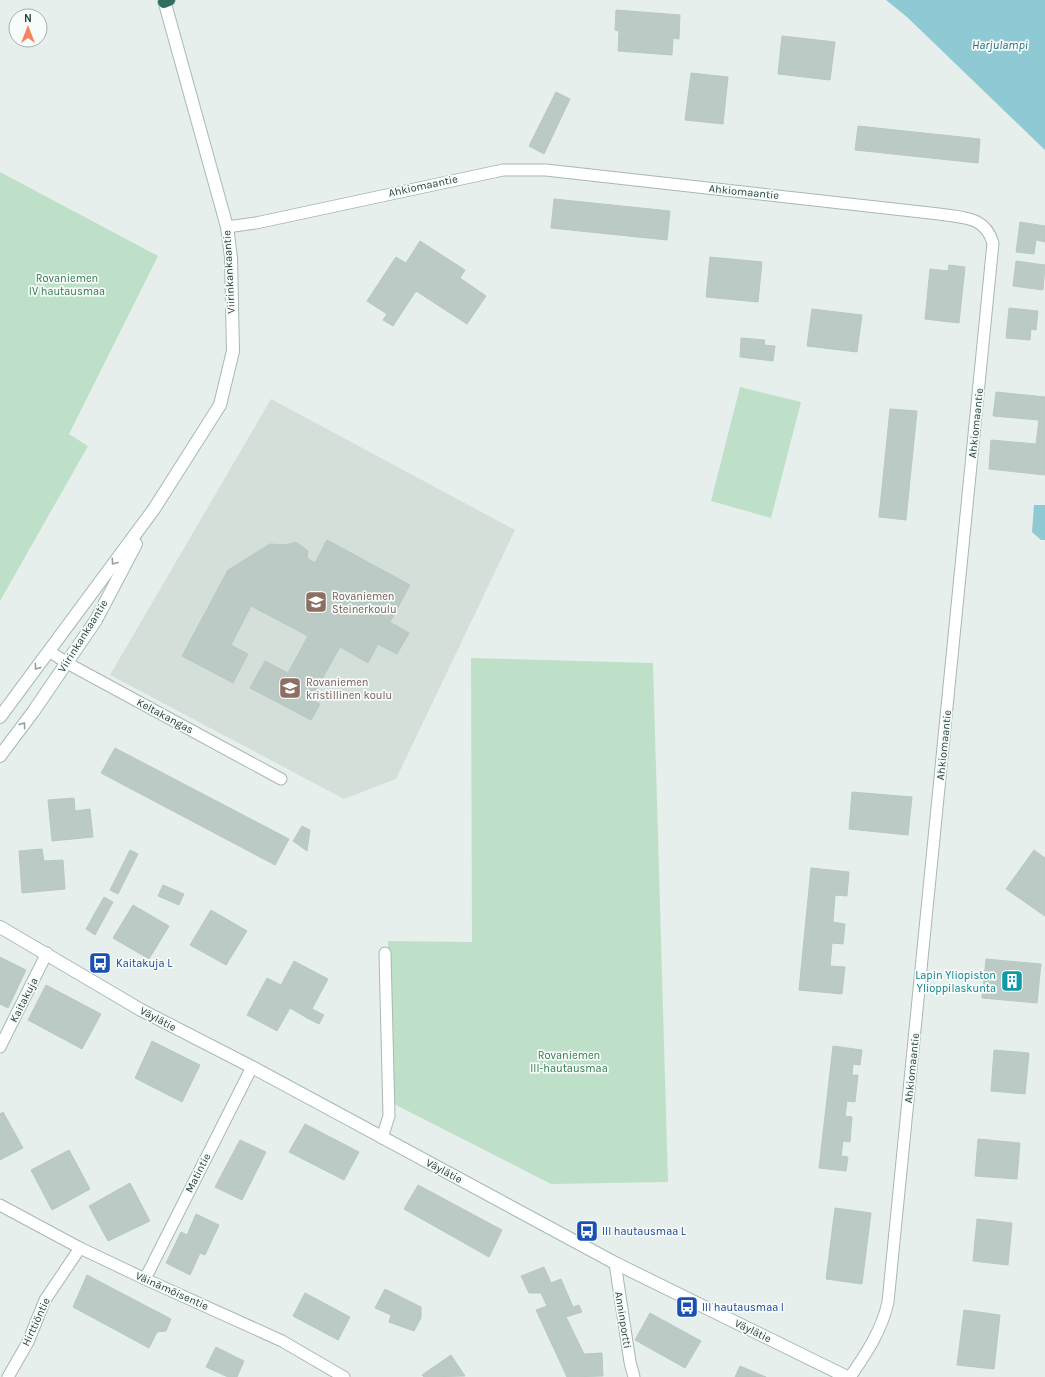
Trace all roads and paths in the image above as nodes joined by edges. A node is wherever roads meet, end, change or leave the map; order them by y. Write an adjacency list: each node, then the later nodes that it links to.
1 (166, 1): 2 (street, Viirinkankaantie)
2 (227, 227): 3 (street, Viirinkankaantie); 24 (street, Ahkiomaantie)
3 (154, 509): 4 (street, Viirinkankaantie, one-way to 4); 5 (street, Viirinkankaantie)
4 (49, 651): 5 (street, Keltakangas); 6 (street, Viirinkankaantie, one-way to 6)
5 (67, 663): 7 (street, Viirinkankaantie, one-way to 5); 8 (street, Keltakangas)
6 (0, 717)
7 (0, 756)
8 (281, 779)
9 (0, 918): 11 (street, Väylätie)
10 (0, 927): 11 (street, Väylätie)
11 (47, 953): 13 (street, Kaitakuja); 14 (street, Väylätie)
12 (385, 954): 15 (street)
13 (0, 1047)
14 (252, 1067): 15 (street, Väylätie); 19 (street, Matintie)
15 (382, 1138): 18 (street, Väylätie)
16 (0, 1205): 17 (street, Väinämöisentie)
17 (80, 1248): 19 (street, Väinämöisentie); 20 (street, Hirttiöntie)
18 (615, 1263): 22 (street, Anninportti); 23 (street, Väylätie)
19 (145, 1280): 21 (street, Väinämöisentie)
20 (8, 1377)
21 (344, 1377)
22 (634, 1377)
23 (847, 1377)
24 (850, 1377)

